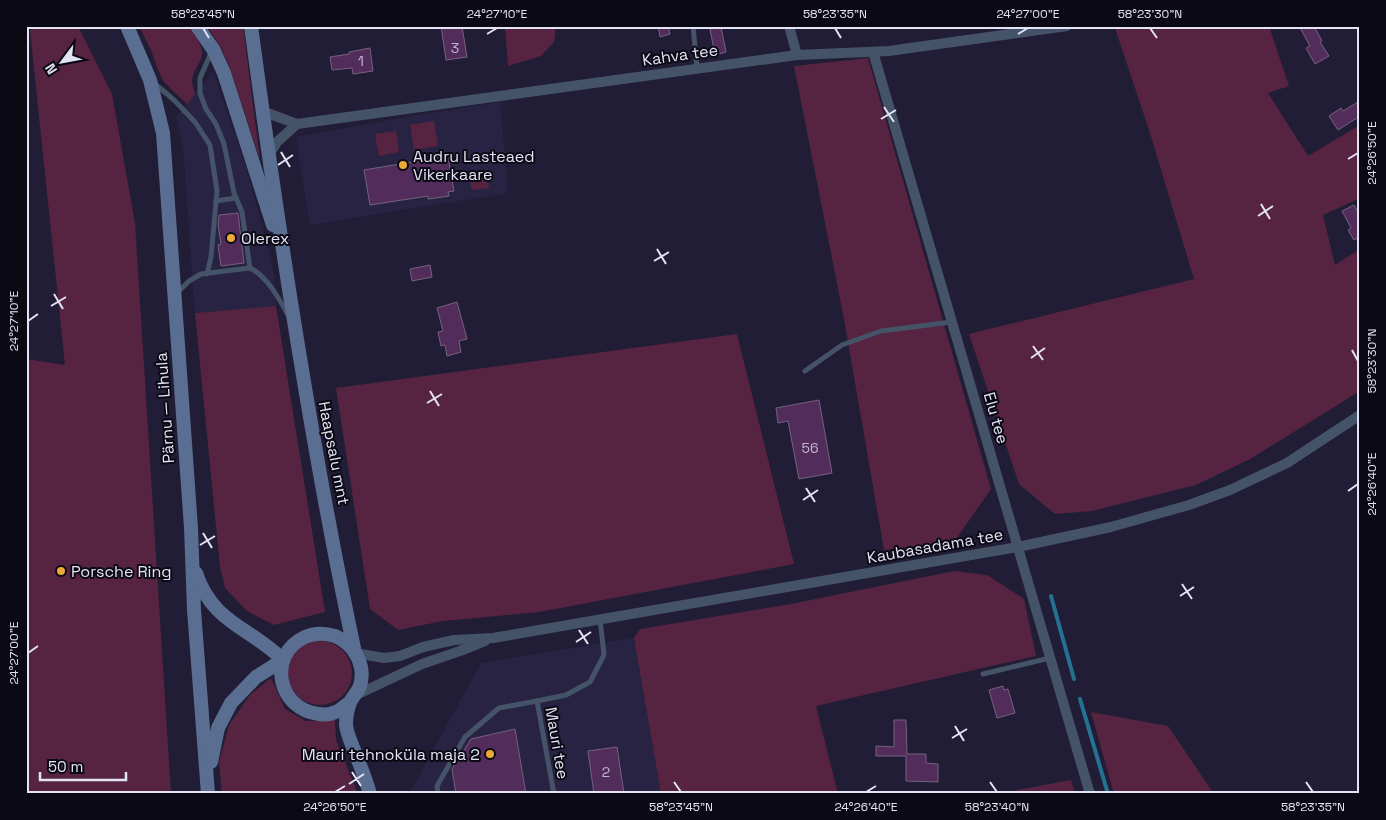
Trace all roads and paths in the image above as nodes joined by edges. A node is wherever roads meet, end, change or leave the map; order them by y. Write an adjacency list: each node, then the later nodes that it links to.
1 (127, 26): 11 (main road, Pärnu — Lihula)
2 (197, 26): 7 (main road)
3 (251, 26): 12 (main road)
4 (693, 26): 10 (lane)
5 (789, 26): 9 (street)
6 (1067, 26): 8 (street, Kahva tee)
7 (213, 49): 15 (lane); 17 (main road)
8 (873, 52): 9 (street, Kahva tee); 21 (street, Elu tee)
9 (797, 55): 10 (street, Kahva tee)
10 (697, 68): 13 (street, Kahva tee)
11 (150, 80): 16 (lane); 20 (main road, Pärnu — Lihula)
12 (262, 111): 13 (street, Kahva tee); 14 (main road)
13 (297, 124): 14 (street)
14 (269, 155): 17 (main road)
15 (236, 198): 16 (lane); 18 (lane)
16 (216, 201): 19 (lane)
17 (285, 259): 22 (main road, Haapsalu mnt)
18 (250, 268): 19 (lane); 22 (lane)
19 (207, 274): 20 (lane)
20 (174, 296): 26 (main road, Pärnu — Lihula)
21 (952, 322): 23 (lane); 25 (street, Elu tee)
22 (295, 326): 29 (main road, Haapsalu mnt)
23 (805, 371)
24 (1360, 415): 25 (street, Kaubasadama tee)
25 (1018, 547): 27 (street, Kaubasadama tee); 30 (street, Elu tee)
26 (192, 558): 31 (main road); 35 (main road, Pärnu — Lihula)
27 (600, 619): 28 (street, Kaubasadama tee); 34 (lane, Mauri tee)
28 (493, 638): 29 (street, Kaubasadama tee); 33 (street, Kaubasadama tee)
29 (355, 653): 31 (main road); 33 (main road)
30 (1050, 658): 32 (lane); 40 (street, Elu tee)
31 (284, 660): 33 (main road); 35 (main road)
32 (983, 674)
33 (353, 699): 37 (main road)
34 (536, 701): 38 (lane); 39 (lane, Mauri tee)
35 (207, 779): 36 (main road, Pärnu — Lihula)
36 (208, 794)
37 (370, 794)
38 (438, 794)
39 (554, 794)
40 (1090, 794)

